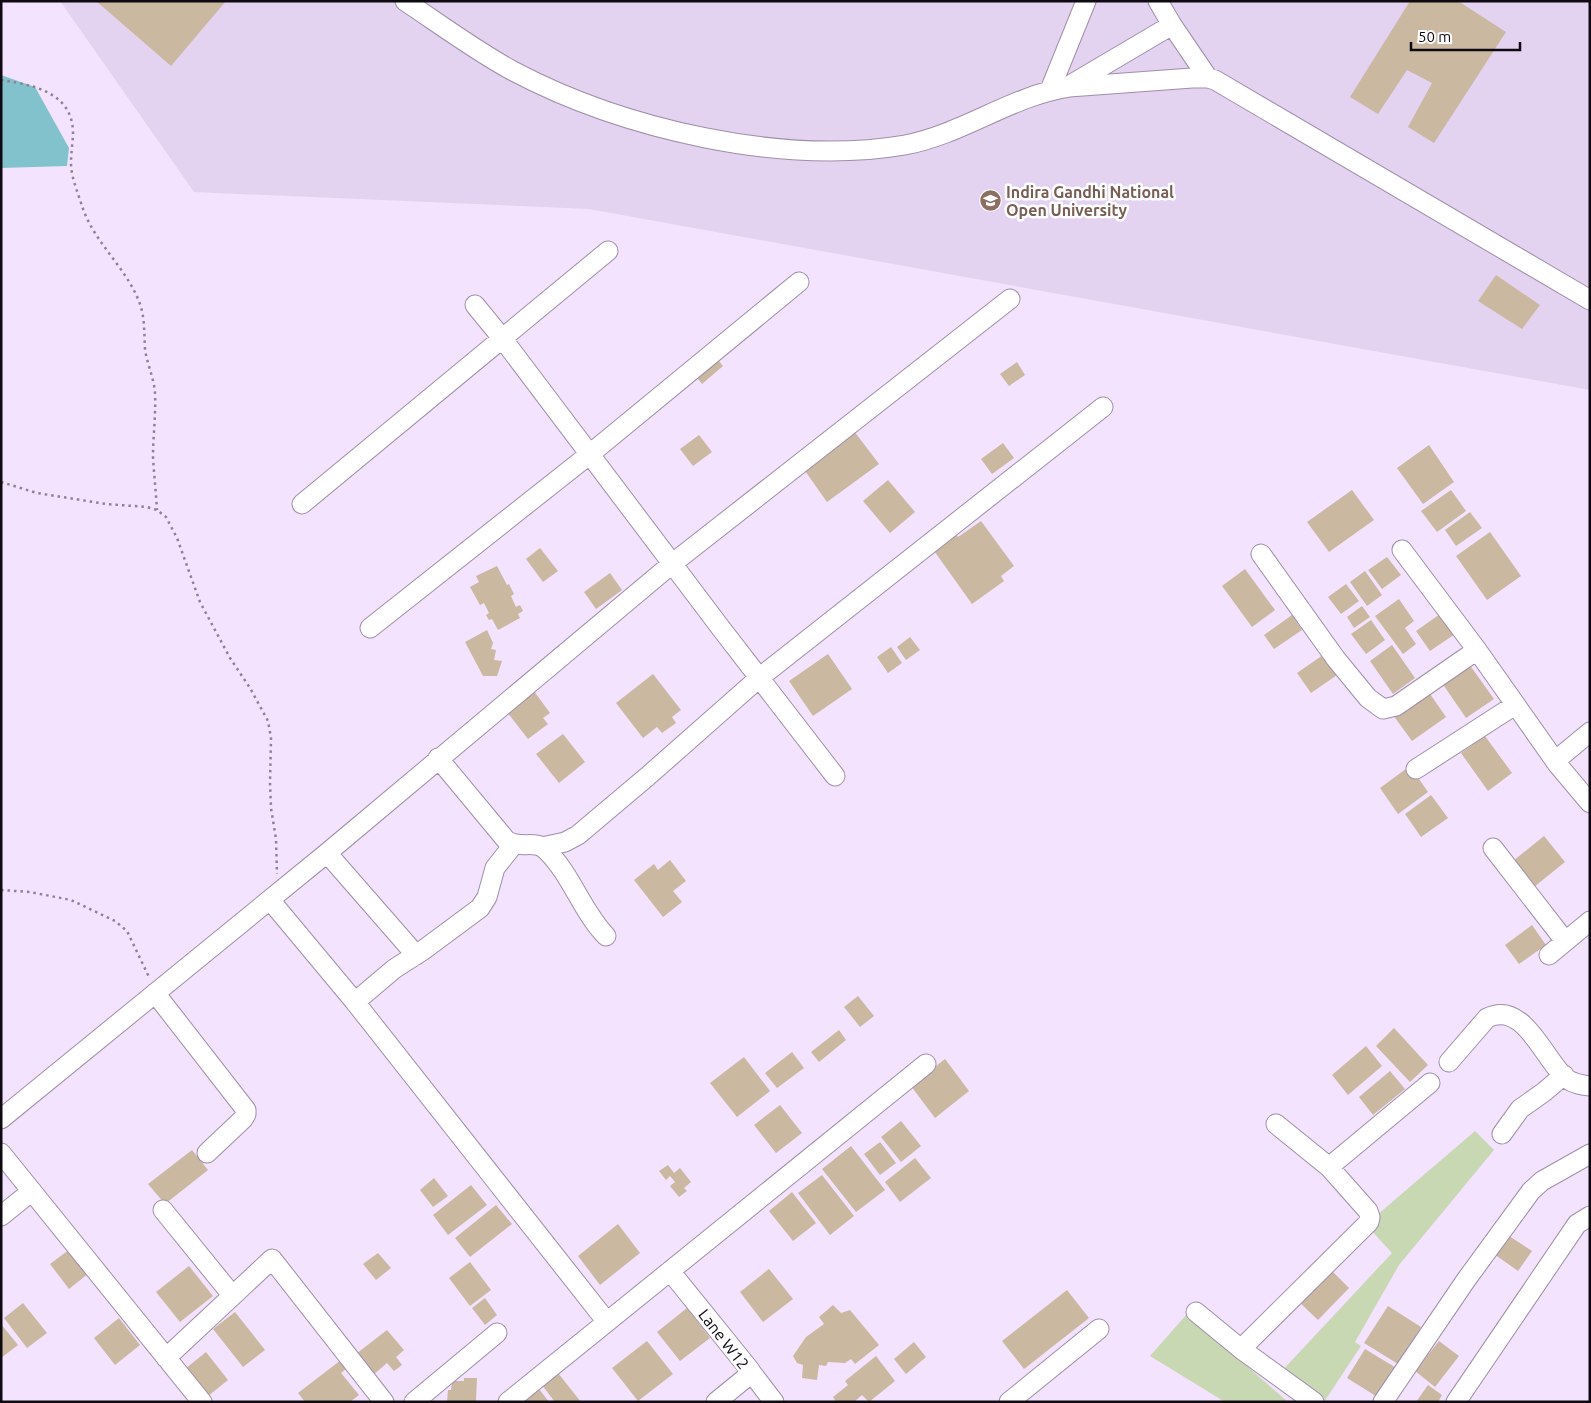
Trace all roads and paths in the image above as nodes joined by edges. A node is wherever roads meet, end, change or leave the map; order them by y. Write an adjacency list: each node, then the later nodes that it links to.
1 (405, 1): 8 (street)
2 (1086, 1): 8 (street)
3 (1158, 1): 4 (street)
4 (1172, 24): 5 (street); 7 (street)
5 (1208, 78): 7 (street); 12 (street)
6 (1, 80): 19 (path)
7 (1068, 86): 8 (street)
8 (1050, 90)
9 (608, 251): 14 (street)
10 (798, 282): 16 (street)
11 (1010, 299): 22 (street)
12 (1590, 300)
13 (475, 305): 14 (street)
14 (502, 338): 16 (street); 18 (street)
15 (1103, 406): 25 (street)
16 (590, 454): 22 (street); 23 (street)
17 (1, 482): 19 (path)
18 (302, 504)
19 (157, 510): 38 (path)
20 (1402, 550): 24 (street)
21 (1261, 554): 24 (street)
22 (673, 563): 25 (street); 28 (street)
23 (370, 628)
24 (1477, 650): 26 (street)
25 (760, 678): 31 (street); 34 (street)
26 (1515, 705): 29 (street); 30 (street)
27 (1590, 732): 29 (street)
28 (438, 758): 33 (street); 36 (street)
29 (1555, 761): 32 (street)
30 (1416, 769)
31 (835, 776)
32 (1590, 802)
33 (514, 844): 34 (street); 42 (street)
34 (542, 846): 40 (street)
35 (1493, 848): 41 (street)
36 (327, 853): 38 (street); 42 (street)
37 (1, 890): 44 (path)
38 (274, 896): 44 (street); 45 (street)
39 (1590, 921): 41 (street)
40 (606, 936)
41 (1565, 941): 43 (street)
42 (416, 955): 45 (street)
43 (1549, 955)
44 (155, 993): 51 (street); 55 (street)
45 (354, 1002): 65 (street)
46 (1448, 1062): 48 (street)
47 (926, 1064): 62 (street)
48 (1564, 1075): 50 (street); 53 (street)
49 (1430, 1084): 57 (street)
50 (1590, 1086)
51 (1, 1119)
52 (1276, 1124): 57 (street)
53 (1502, 1134)
54 (1, 1153): 58 (street)
55 (207, 1153)
56 (1590, 1154): 79 (street)
57 (1329, 1167): 68 (street)
58 (32, 1191): 60 (street); 69 (street)
59 (163, 1210): 63 (street)
60 (1, 1216)
61 (1590, 1216): 80 (street)
62 (670, 1271): 65 (street); 70 (street, Lane W12)
63 (232, 1295): 69 (street); 72 (street)
64 (1196, 1312): 68 (street)
65 (607, 1322): 74 (street)
66 (1099, 1329): 77 (street)
67 (497, 1333): 73 (street)
68 (1241, 1349): 78 (street)
69 (166, 1358): 71 (street)
70 (750, 1372): 75 (street, Lane W12); 76 (street)
71 (202, 1402)
72 (384, 1402)
73 (414, 1402)
74 (508, 1402)
75 (716, 1402)
76 (774, 1402)
77 (1009, 1402)
78 (1314, 1402)
79 (1383, 1402)
80 (1456, 1402)

